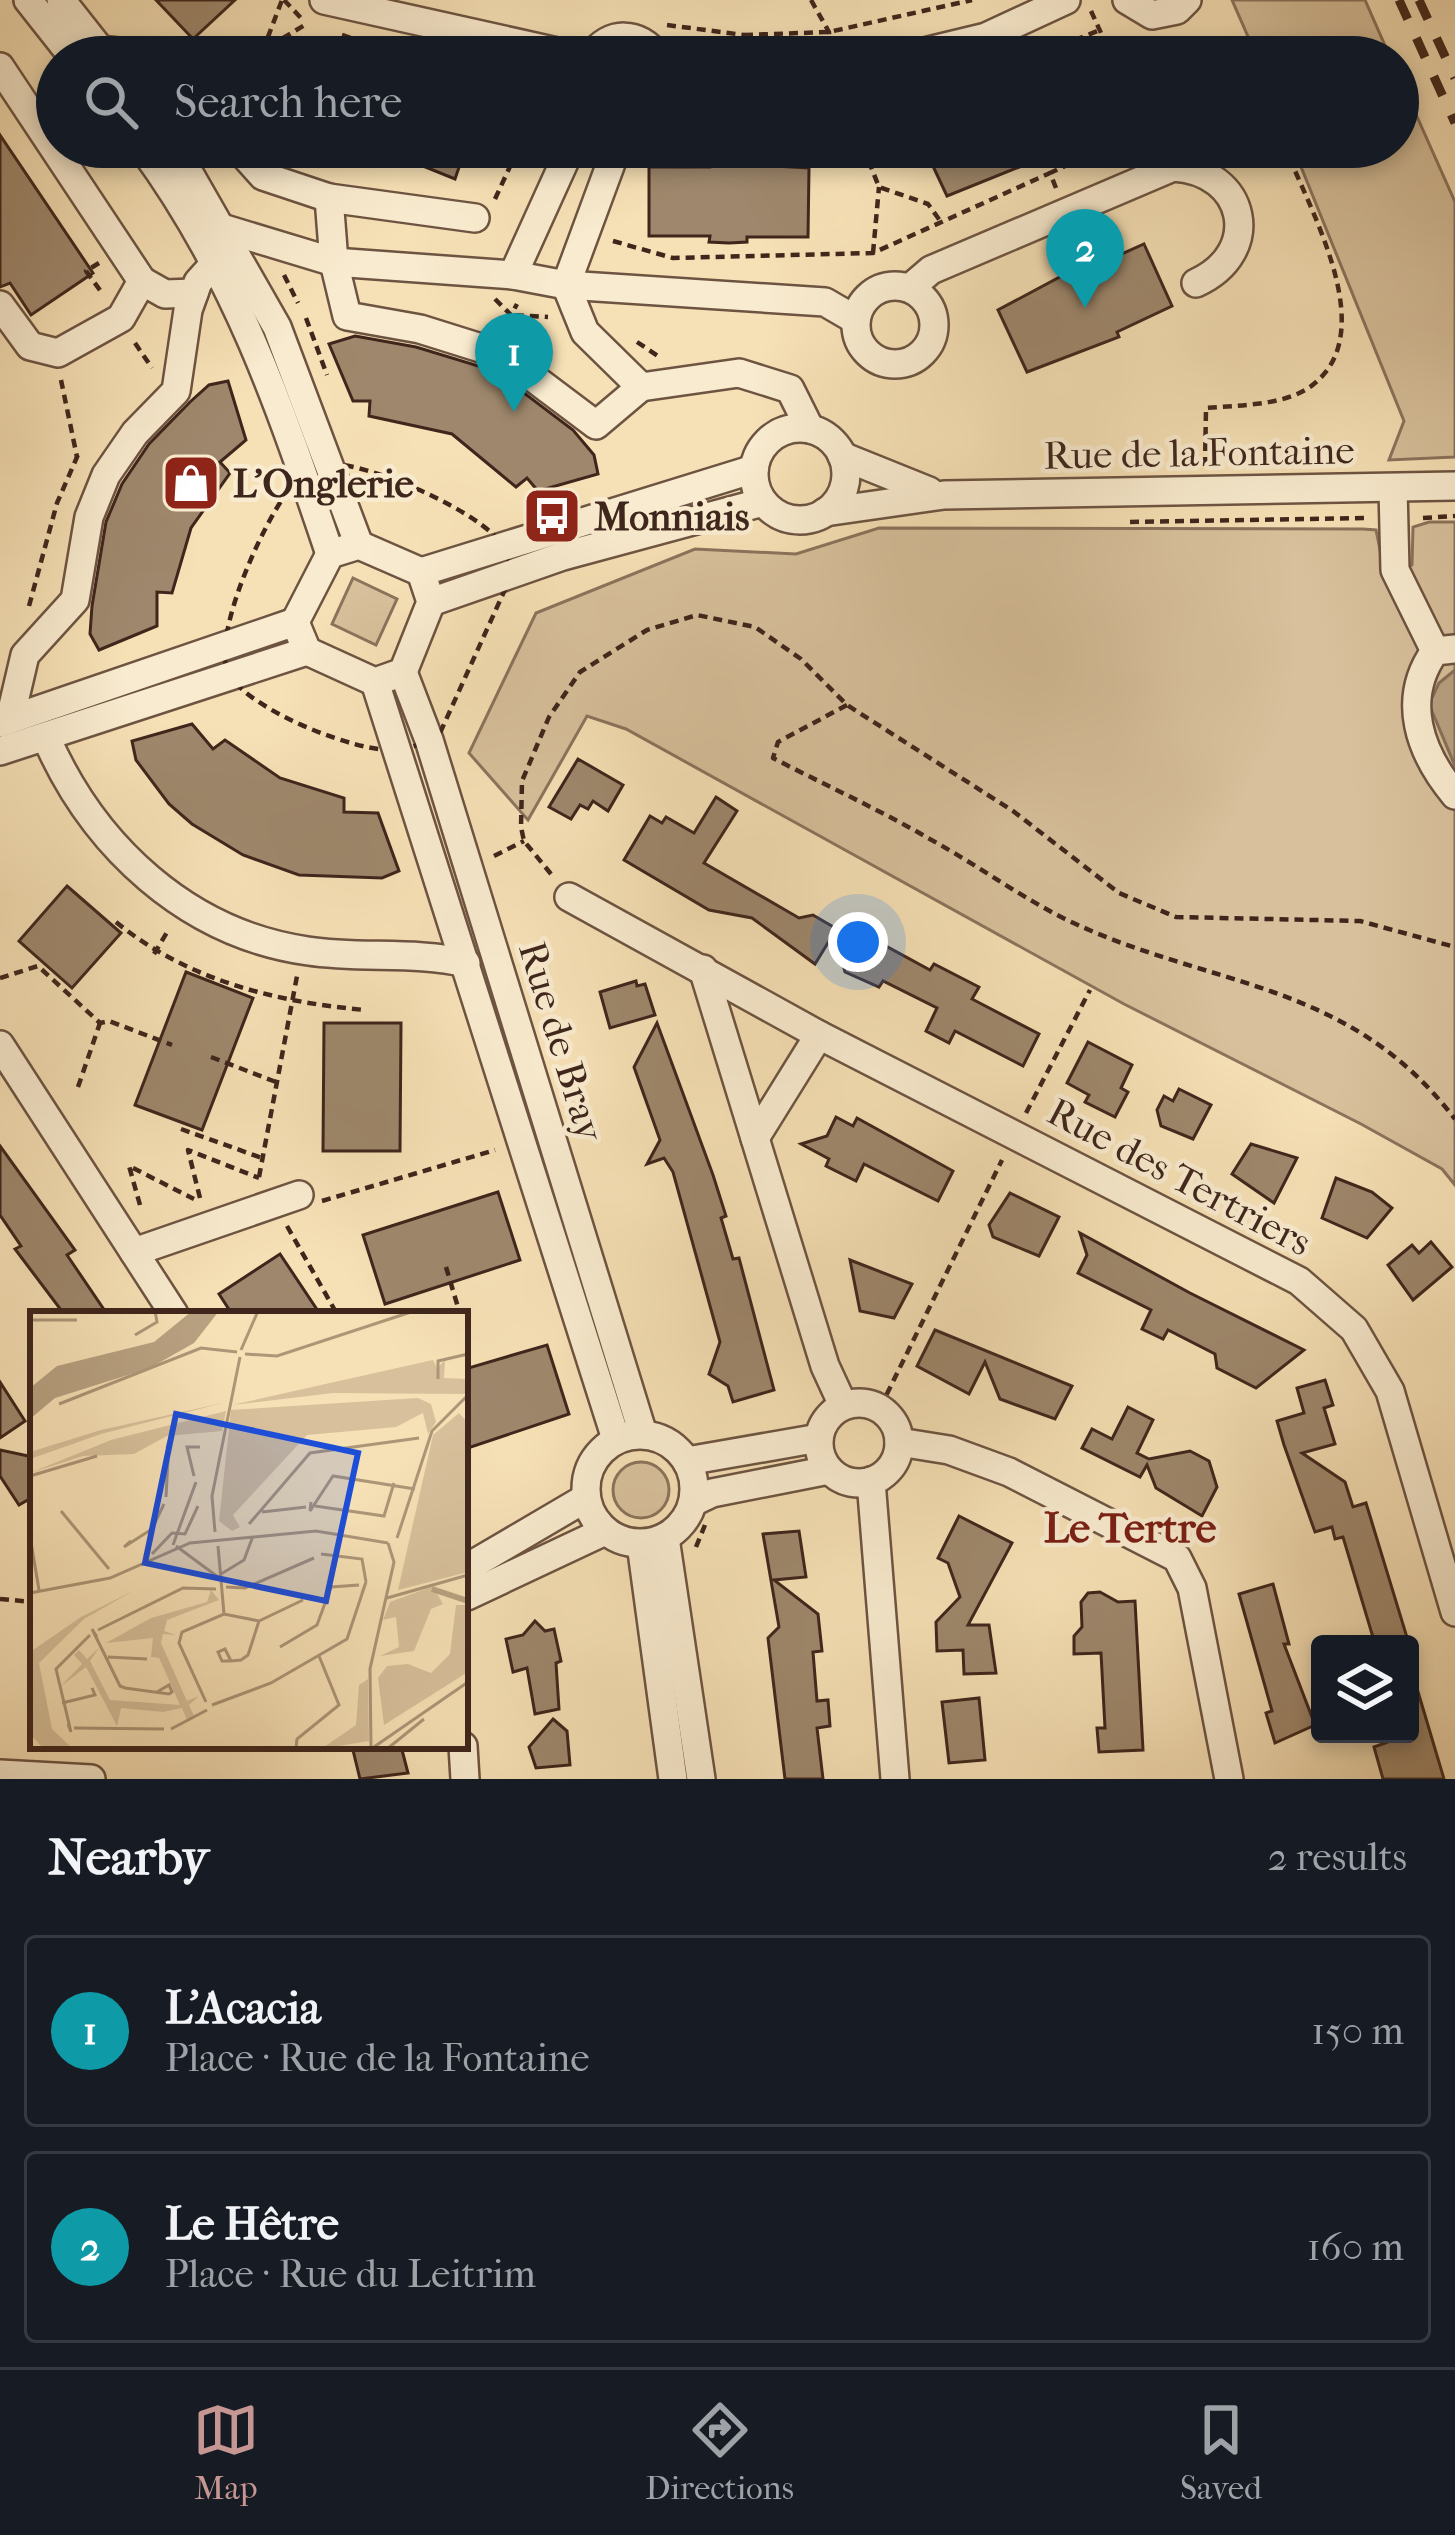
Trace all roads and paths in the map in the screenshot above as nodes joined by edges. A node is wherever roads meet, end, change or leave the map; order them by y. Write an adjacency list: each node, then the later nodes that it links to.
1 (28, 0): 15 (street)
2 (62, 0): 16 (street)
3 (283, 0): 11 (path); 17 (path)
4 (325, 0): 20 (street)
5 (811, 0): 13 (path)
6 (972, 0): 13 (path)
7 (1066, 0): 22 (street)
8 (1087, 0): 12 (path)
9 (1127, 0): 10 (street)
10 (1187, 0)
11 (305, 22): 18 (path); 19 (path)
12 (1100, 30): 23 (path); 24 (path)
13 (829, 32): 14 (path); 21 (path)
14 (744, 35)
15 (71, 36)
16 (82, 36)
17 (270, 36)
18 (286, 36)
19 (346, 36)
20 (486, 36)
21 (829, 36)
22 (988, 36)
23 (1085, 36)
24 (1103, 36)
25 (0, 67): 26 (street)
26 (36, 121)
27 (67, 168): 49 (street)
28 (156, 168): 46 (street)
29 (187, 168): 42 (street)
30 (256, 168): 39 (street)
31 (561, 168): 48 (street)
32 (609, 168): 51 (street)
33 (871, 168): 38 (path)
34 (1171, 168): 52 (street)
35 (1179, 168): 50 (street)
36 (1293, 168): 69 (path)
37 (1050, 173): 41 (path)
38 (879, 187): 41 (path); 45 (path)
39 (329, 199): 40 (street); 47 (street)
40 (475, 218)
41 (941, 222): 45 (path)
42 (226, 229): 44 (street); 64 (street)
43 (601, 237): 45 (path)
44 (287, 249): 47 (street); 58 (path)
45 (873, 253)
46 (216, 262): 53 (street); 64 (street)
47 (334, 262): 48 (street); 59 (street)
48 (513, 275): 51 (street)
49 (142, 281): 53 (street); 55 (street)
50 (1196, 283)
51 (566, 285): 56 (street); 59 (street)
52 (910, 288): 56 (street); 56 (street)
53 (194, 292): 60 (street)
54 (0, 305): 57 (street)
55 (121, 318): 57 (street); 60 (path)
56 (856, 320)
57 (58, 353): 63 (path)
58 (327, 375)
59 (641, 387): 61 (street)
60 (172, 398): 66 (street)
61 (810, 429): 62 (street); 65 (street)
62 (842, 456): 70 (street, Rue de la Fontaine); 72 (street)
63 (76, 457): 66 (path); 77 (path)
64 (328, 468): 73 (street); 74 (street); 79 (path)
65 (754, 469): 71 (street); 75 (street)
66 (106, 476): 86 (street)
67 (1455, 486): 68 (street, Rue de la Fontaine)
68 (1393, 488): 69 (street, Rue de la Fontaine); 80 (street)
69 (1205, 490): 70 (street, Rue de la Fontaine)
70 (944, 495): 72 (street, Rue de la Fontaine)
71 (763, 502): 72 (street); 76 (street)
72 (825, 512)
73 (359, 545): 74 (street); 75 (street)
74 (330, 554): 78 (street)
75 (421, 572): 76 (street)
76 (431, 602): 82 (street)
77 (26, 616)
78 (295, 622): 79 (street); 81 (street)
79 (221, 648): 83 (path); 86 (street)
80 (1445, 650): 91 (street)
81 (307, 651): 83 (street); 84 (street)
82 (403, 672): 84 (street); 88 (street, Rue de Bray)
83 (230, 676): 87 (street); 89 (path)
84 (375, 682): 89 (street, Rue de Bray)
85 (847, 705): 92 (path); 97 (path); 113 (path)
86 (5, 721)
87 (46, 737): 90 (street); 99 (street)
88 (429, 740): 89 (path); 129 (street, Rue de Bray)
89 (398, 750): 99 (street, Rue de Bray)
90 (0, 751)
91 (1455, 796)
92 (524, 841): 93 (path); 94 (path)
93 (507, 851)
94 (569, 897): 100 (street, Rue des Tertriers)
95 (116, 922): 98 (path)
96 (169, 929): 98 (path)
97 (1455, 947)
98 (154, 954): 104 (path)
99 (466, 964): 129 (street, Rue de Bray)
100 (704, 969): 107 (street, Rue des Tertriers); 116 (street)
101 (0, 978): 106 (path)
102 (296, 980): 104 (path)
103 (1090, 990): 115 (path)
104 (291, 1003): 105 (path); 111 (path)
105 (365, 1010)
106 (100, 1024): 109 (path); 112 (path)
107 (819, 1035): 115 (street, Rue des Tertriers); 116 (street)
108 (0, 1045): 122 (street)
109 (172, 1045)
110 (211, 1057): 111 (path)
111 (276, 1082): 118 (path)
112 (78, 1087)
113 (1455, 1119)
114 (181, 1129): 118 (path)
115 (1015, 1133): 128 (path); 143 (street, Rue des Tertriers)
116 (754, 1138): 127 (street)
117 (490, 1152): 120 (path)
118 (262, 1158): 119 (path)
119 (259, 1178): 121 (path); 122 (path)
120 (299, 1195): 121 (street)
121 (253, 1211): 122 (street); 125 (path)
122 (142, 1249): 124 (street)
123 (446, 1268): 126 (path)
124 (173, 1311)
125 (335, 1311)
126 (459, 1311)
127 (843, 1405): 128 (street); 130 (street)
128 (880, 1408): 131 (street)
129 (629, 1437): 132 (street); 135 (street)
130 (819, 1438): 132 (street); 133 (street)
131 (899, 1442): 134 (street); 151 (street)
132 (688, 1461): 136 (street)
133 (829, 1470): 134 (street); 136 (street)
134 (871, 1481): 150 (street)
135 (586, 1498): 137 (street); 139 (street)
136 (693, 1502): 138 (street)
137 (605, 1531): 138 (street); 140 (street)
138 (653, 1541): 148 (street); 149 (street)
139 (468, 1586)
140 (468, 1587)
141 (0, 1599): 142 (path)
142 (30, 1602)
143 (1455, 1612)
144 (463, 1749): 147 (street)
145 (0, 1774): 146 (street)
146 (91, 1779)
147 (465, 1779)
148 (673, 1779)
149 (701, 1779)
150 (895, 1779)
151 (1229, 1779)

